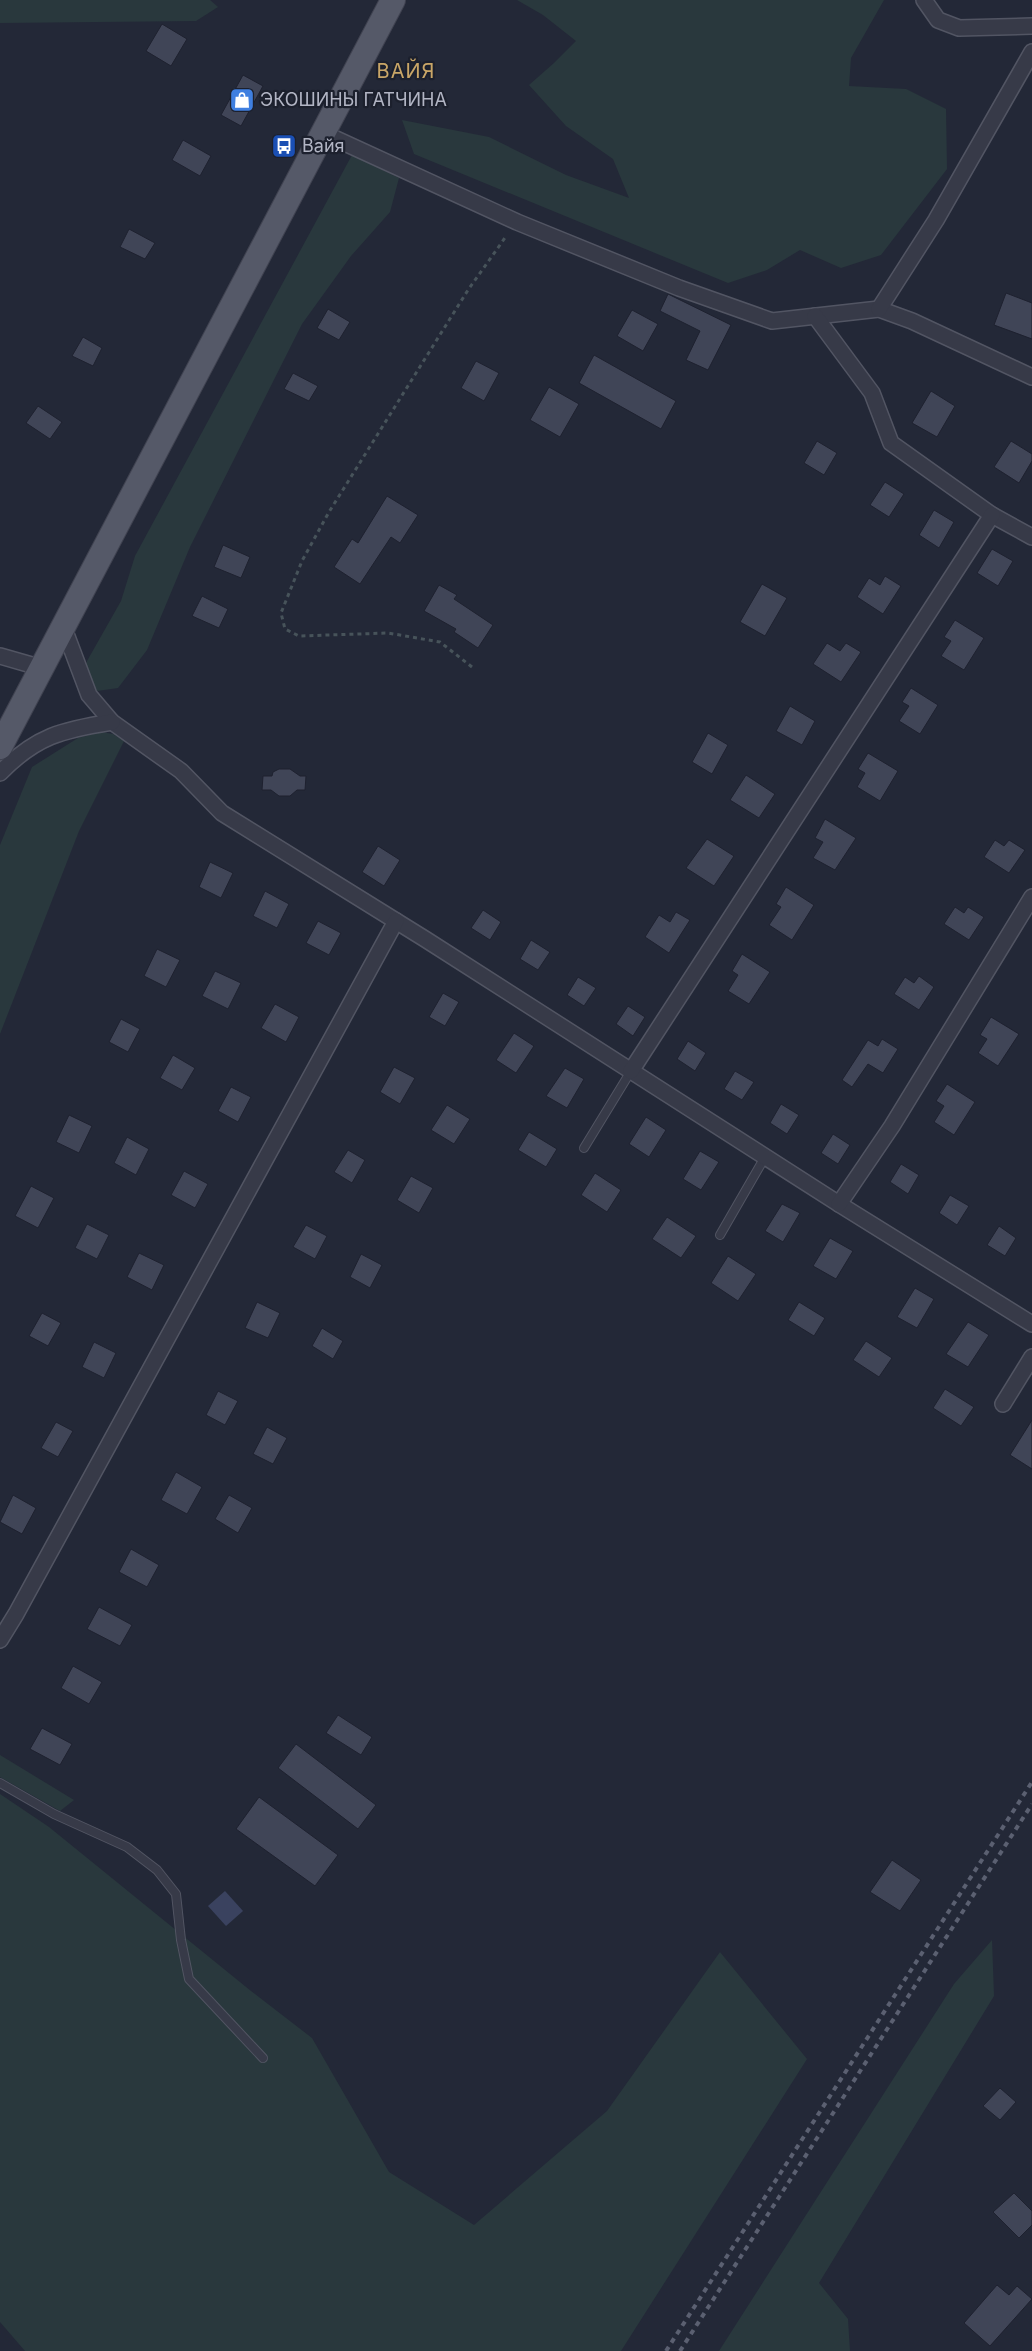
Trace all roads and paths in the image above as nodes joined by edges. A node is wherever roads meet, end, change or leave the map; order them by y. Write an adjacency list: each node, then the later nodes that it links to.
1 (393, 0): 5 (main road)
2 (924, 0): 3 (street)
3 (1032, 26)
4 (1032, 52): 7 (street)
5 (323, 133): 6 (street); 12 (main road)
6 (517, 222): 8 (street); 14 (path)
7 (879, 309): 8 (street); 9 (street)
8 (815, 316): 10 (street)
9 (1032, 377)
10 (992, 515): 11 (street); 21 (street)
11 (1032, 537)
12 (63, 626): 15 (main road); 16 (street)
13 (0, 656): 15 (street)
14 (472, 666)
15 (42, 668): 17 (main road)
16 (112, 722): 18 (street); 20 (street)
17 (0, 747)
18 (0, 773)
19 (1032, 897): 24 (street)
20 (396, 921): 21 (street); 29 (street)
21 (630, 1071): 22 (lane); 23 (street)
22 (584, 1148)
23 (766, 1158): 24 (street); 25 (lane)
24 (839, 1204): 26 (street)
25 (720, 1235)
26 (1032, 1324)
27 (1032, 1357): 28 (street)
28 (1002, 1404)
29 (0, 1640)
30 (0, 1784): 31 (lane)
31 (263, 2058)

